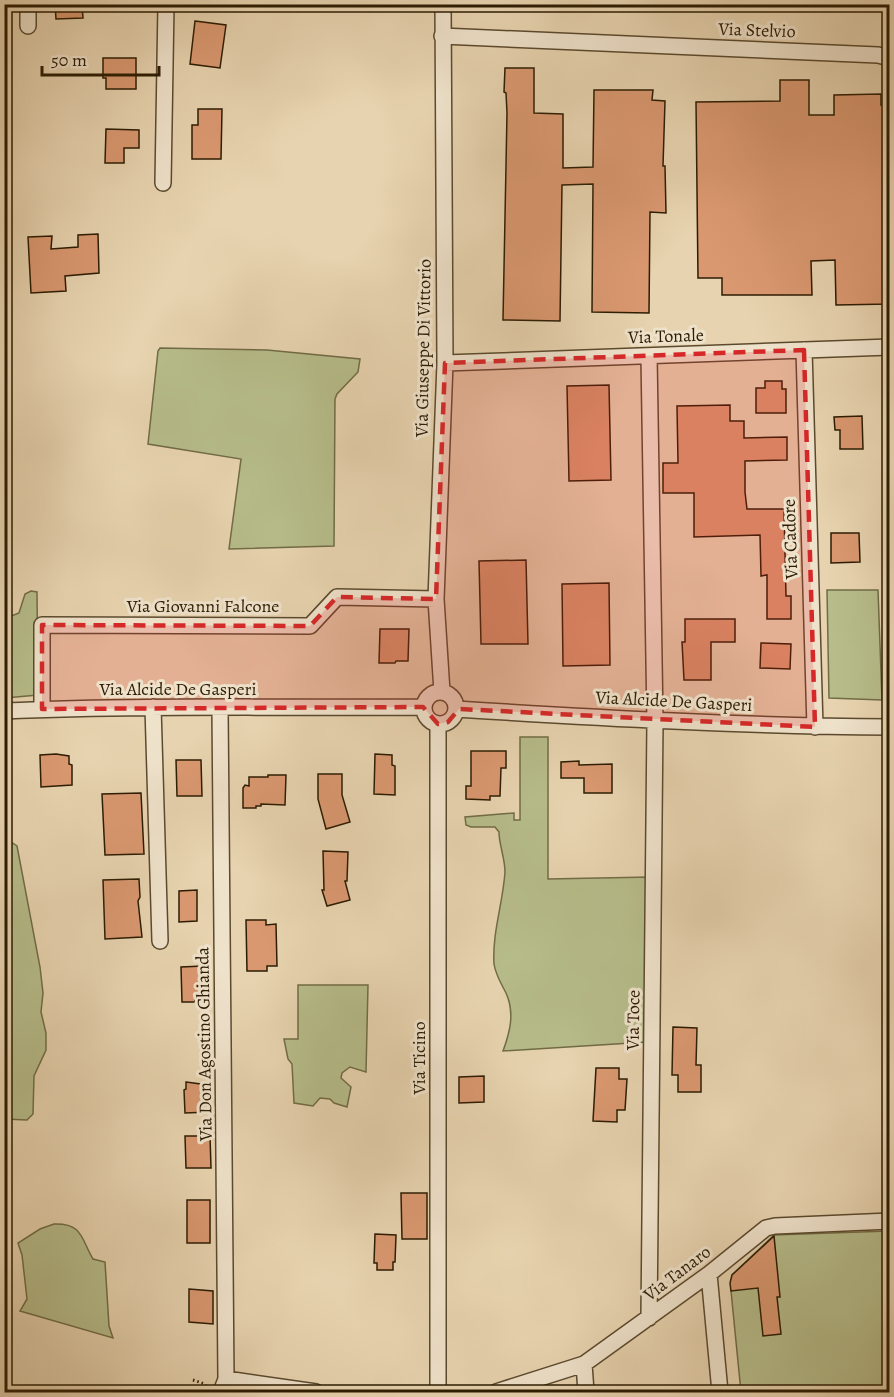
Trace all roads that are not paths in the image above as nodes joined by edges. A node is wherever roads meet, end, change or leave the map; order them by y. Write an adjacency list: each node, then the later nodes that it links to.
1 (28, 4): 4 (street)
2 (166, 4): 7 (street)
3 (443, 4): 5 (street, Via Giuseppe Di Vittorio)
4 (28, 26)
5 (442, 36): 6 (street, Via Stelvio); 11 (street, Via Giuseppe Di Vittorio)
6 (890, 58)
7 (163, 183)
8 (890, 347): 9 (street, Via Tonale)
9 (804, 350): 10 (street, Via Tonale); 22 (street, Via Cadore)
10 (650, 356): 11 (street, Via Tonale); 20 (street, Via Toce)
11 (445, 363): 12 (street, Via Giuseppe Di Vittorio)
12 (436, 599): 13 (street, Via Giuseppe Di Vittorio); 16 (street, Via Giovanni Falcone)
13 (442, 692): 15 (street); 18 (street)
14 (153, 707): 16 (street, Via Alcide De Gasperi); 17 (street, Via Alcide De Gasperi); 24 (street)
15 (424, 707): 17 (street, Via Alcide De Gasperi); 21 (street)
16 (42, 709): 19 (street, Via Alcide De Gasperi)
17 (220, 709): 29 (street, Via Don Agostino Ghianda)
18 (456, 709): 20 (street, Via Alcide De Gasperi); 21 (street)
19 (4, 711)
20 (655, 721): 22 (street, Via Alcide De Gasperi); 27 (street, Via Toce)
21 (438, 724): 31 (street, Via Ticino)
22 (815, 727): 23 (street, Via Alcide De Gasperi)
23 (890, 727)
24 (160, 941)
25 (890, 1221): 26 (street, Via Tanaro)
26 (709, 1274): 27 (street, Via Tanaro); 34 (street)
27 (650, 1318): 28 (street, Via Tanaro)
28 (584, 1364): 32 (street, Via Tanaro); 33 (street)
29 (224, 1385): 30 (street)
30 (316, 1392)
31 (438, 1392)
32 (496, 1392)
33 (586, 1392)
34 (720, 1392)

